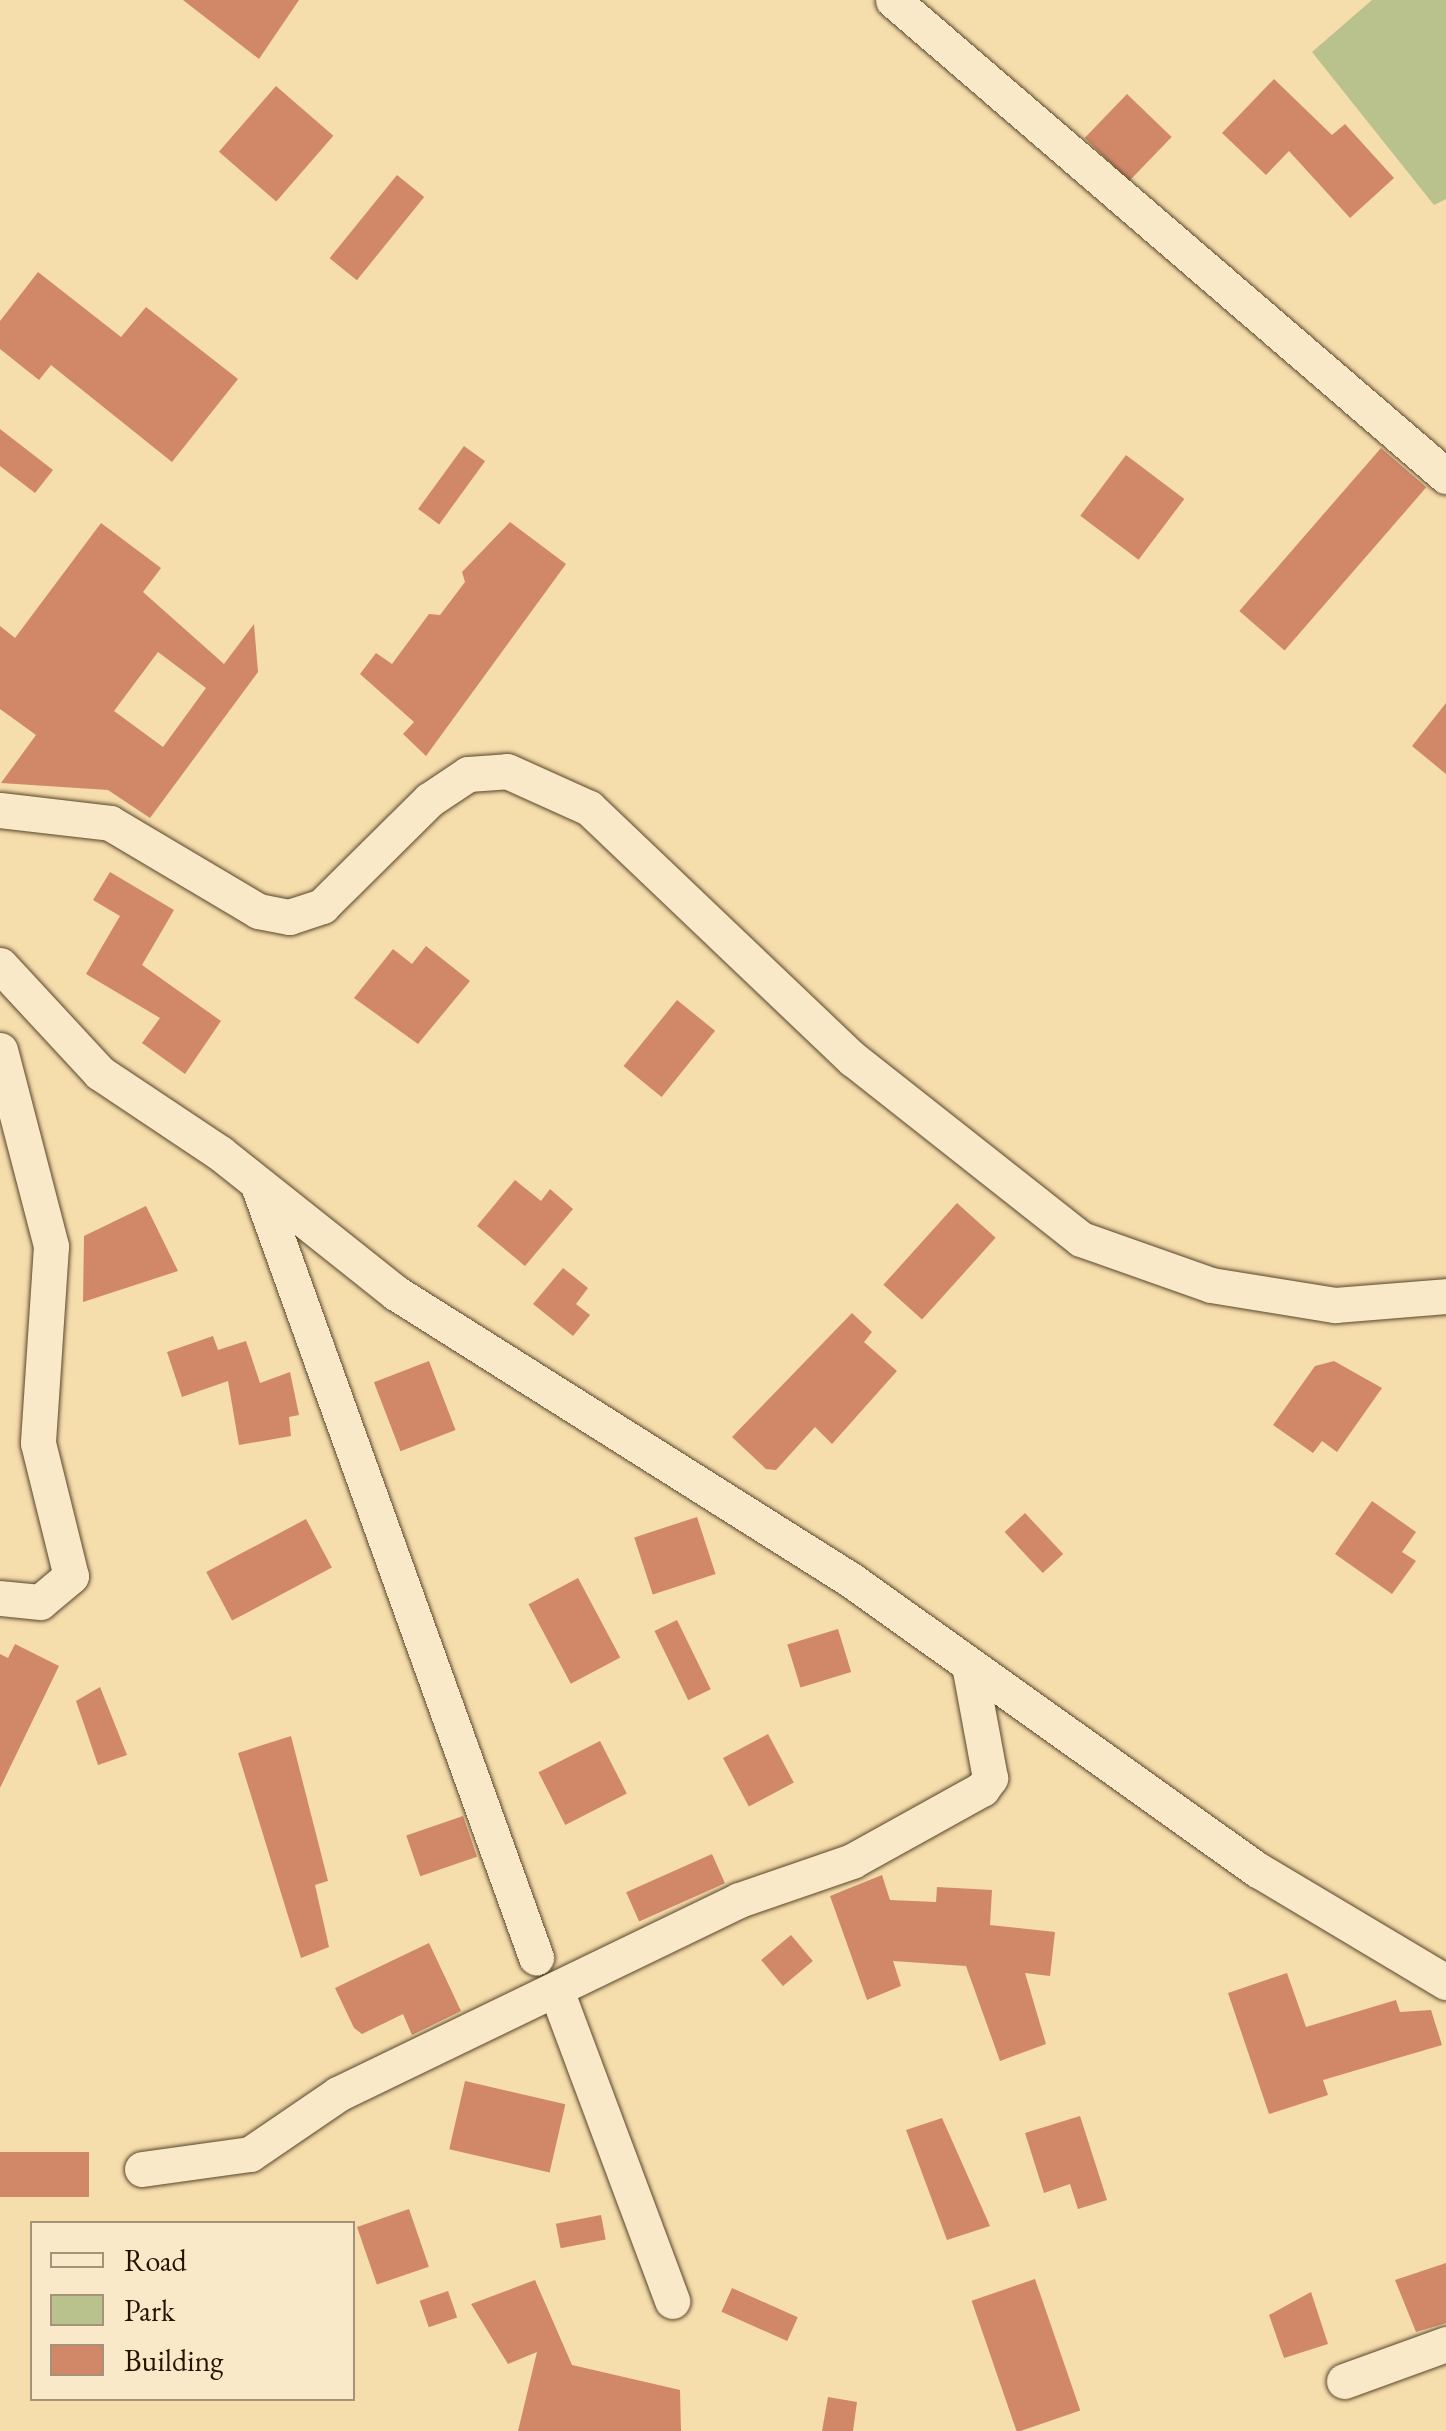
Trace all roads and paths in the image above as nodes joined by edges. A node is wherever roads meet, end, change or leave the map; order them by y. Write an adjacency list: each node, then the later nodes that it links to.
1 (892, 0): 2 (street)
2 (1446, 476)
3 (0, 810): 7 (street)
4 (0, 965): 6 (street)
5 (0, 1050): 8 (street)
6 (258, 1184): 9 (street); 10 (street)
7 (1446, 1296)
8 (0, 1598)
9 (970, 1670): 11 (street); 12 (street)
10 (536, 1957)
11 (1446, 1982)
12 (556, 1990): 13 (street); 14 (street)
13 (142, 2169)
14 (672, 2301)
15 (1446, 2344): 16 (street)
16 (1344, 2380)

